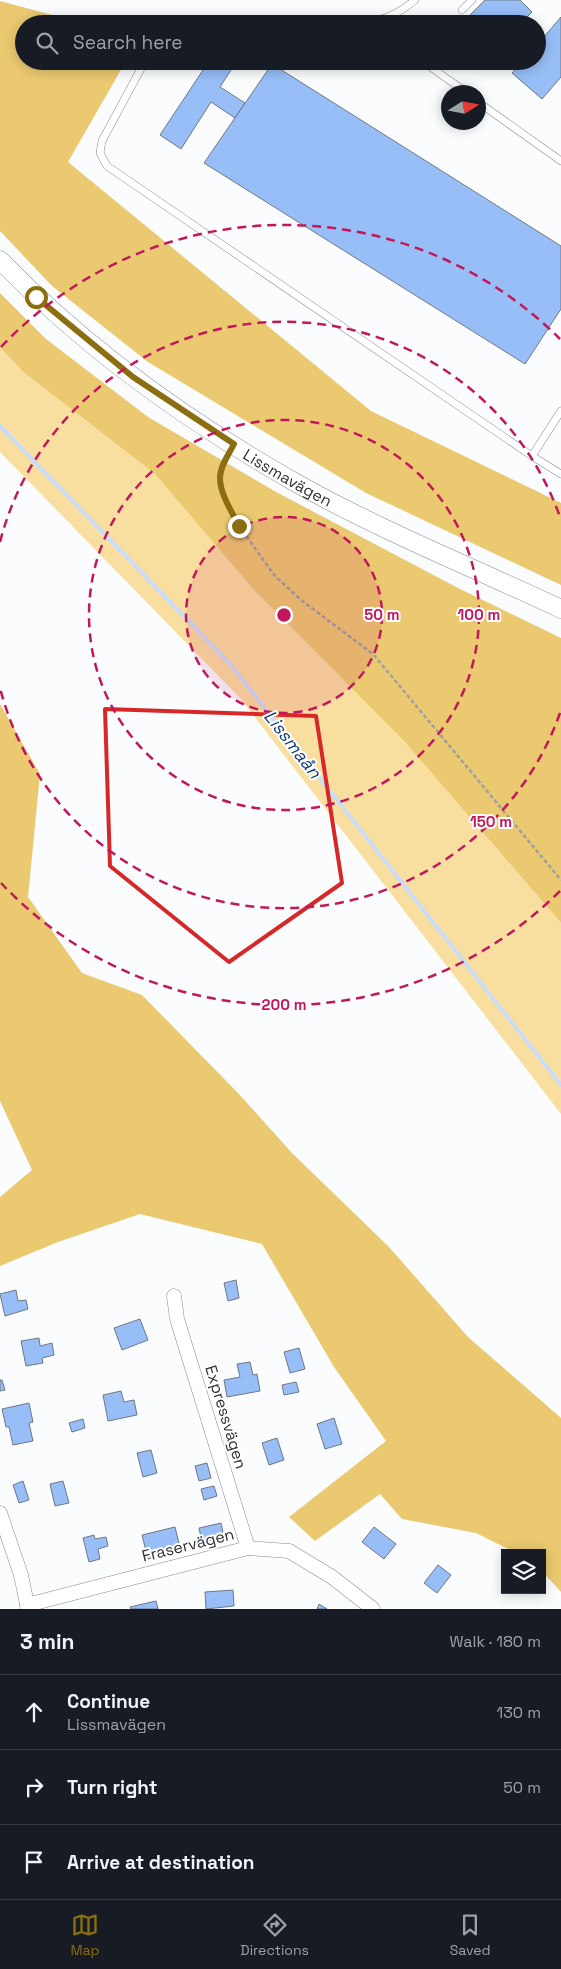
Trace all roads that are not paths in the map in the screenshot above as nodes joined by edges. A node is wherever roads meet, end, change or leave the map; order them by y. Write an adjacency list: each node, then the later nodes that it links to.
1 (414, 0): 4 (lane)
2 (472, 0): 3 (lane)
3 (462, 10)
4 (394, 15)
5 (140, 70): 12 (lane)
6 (435, 70): 7 (lane)
7 (456, 85)
8 (486, 108): 9 (lane)
9 (561, 161)
10 (0, 260): 14 (street, Lissmavägen)
11 (561, 411): 12 (lane)
12 (532, 456): 13 (lane)
13 (561, 474)
14 (561, 609)
15 (174, 1296): 17 (street, Expressvägen)
16 (0, 1513): 18 (street)
17 (248, 1548): 18 (street, Fraservägen); 19 (street, Fraservägen)
18 (28, 1607)
19 (373, 1609)

